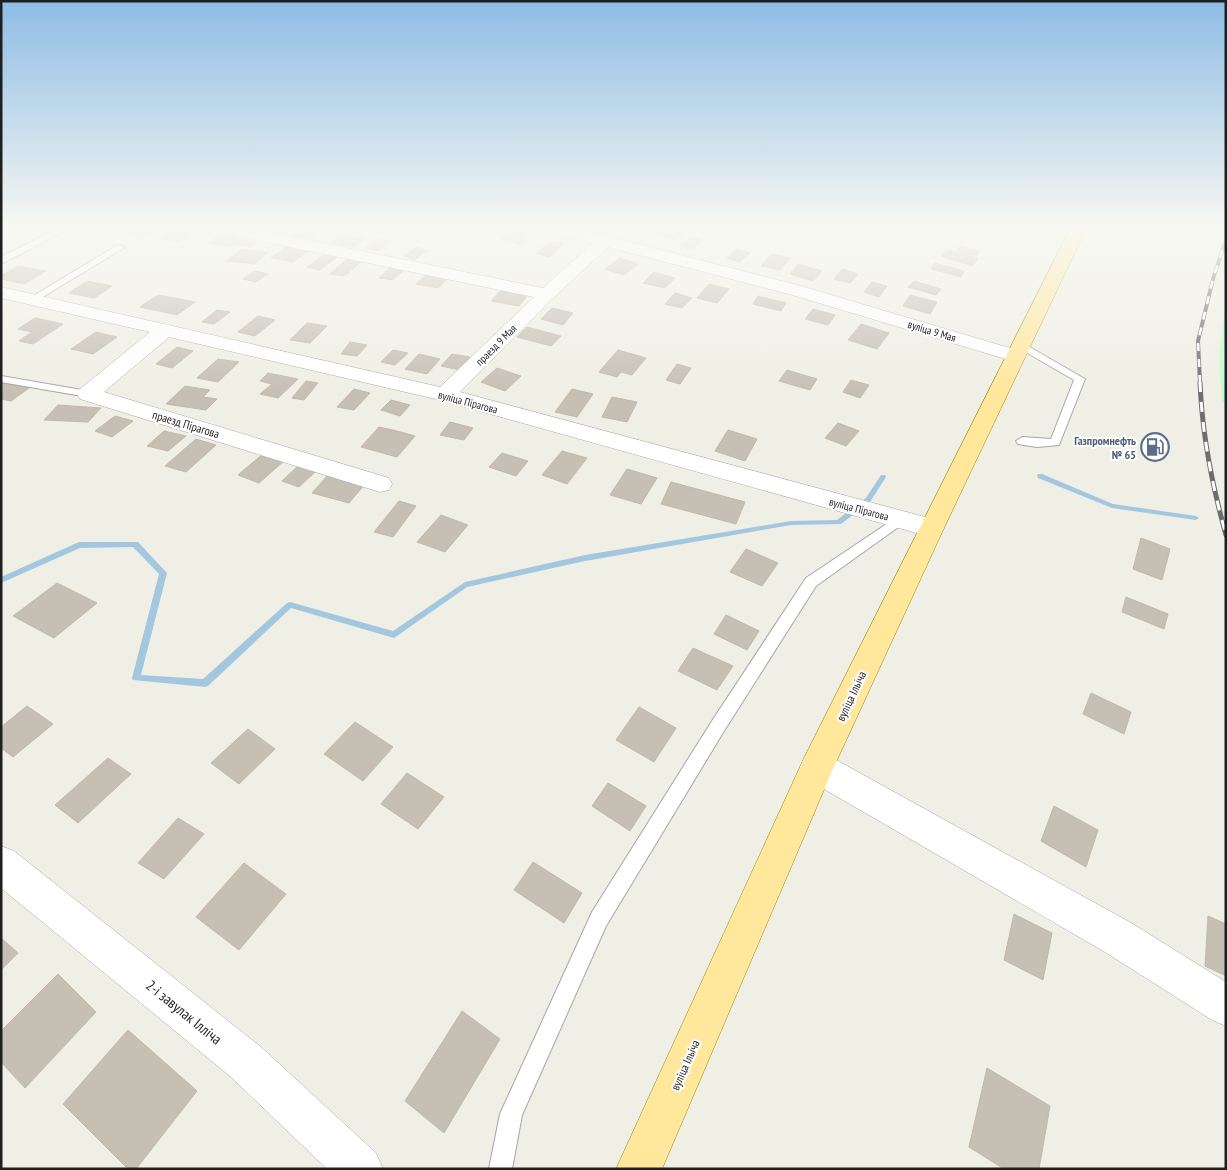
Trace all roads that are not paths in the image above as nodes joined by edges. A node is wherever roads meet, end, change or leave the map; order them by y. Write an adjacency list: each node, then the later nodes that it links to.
1 (59, 284): 8 (lane)
2 (497, 284): 6 (street)
3 (559, 284): 6 (street, праезд 9 Мая)
4 (769, 284): 10 (street, вуліца 9 Мая)
5 (1051, 284): 10 (main road, вуліца Ільіча)
6 (548, 294): 13 (street, праезд 9 Мая)
7 (5, 295): 8 (street, вуліца Пірагова)
8 (33, 299): 9 (street, вуліца Пірагова)
9 (165, 330): 12 (street); 13 (street, вуліца Пірагова)
10 (1018, 350): 14 (lane); 17 (main road, вуліца Ільіча)
11 (1, 379): 12 (lane)
12 (88, 394): 15 (street, праезд Пірагова)
13 (445, 396): 16 (street, вуліца Пірагова)
14 (1022, 441)
15 (380, 484)
16 (900, 520): 17 (street, вуліца Пірагова); 22 (lane)
17 (931, 528): 18 (main road, вуліца Ільіча)
18 (817, 767): 20 (street); 23 (main road, вуліца Ільіча)
19 (1, 864): 21 (street, 2-і завулак Ілліча)
20 (1226, 1006)
21 (360, 1169)
22 (500, 1169)
23 (639, 1169)

